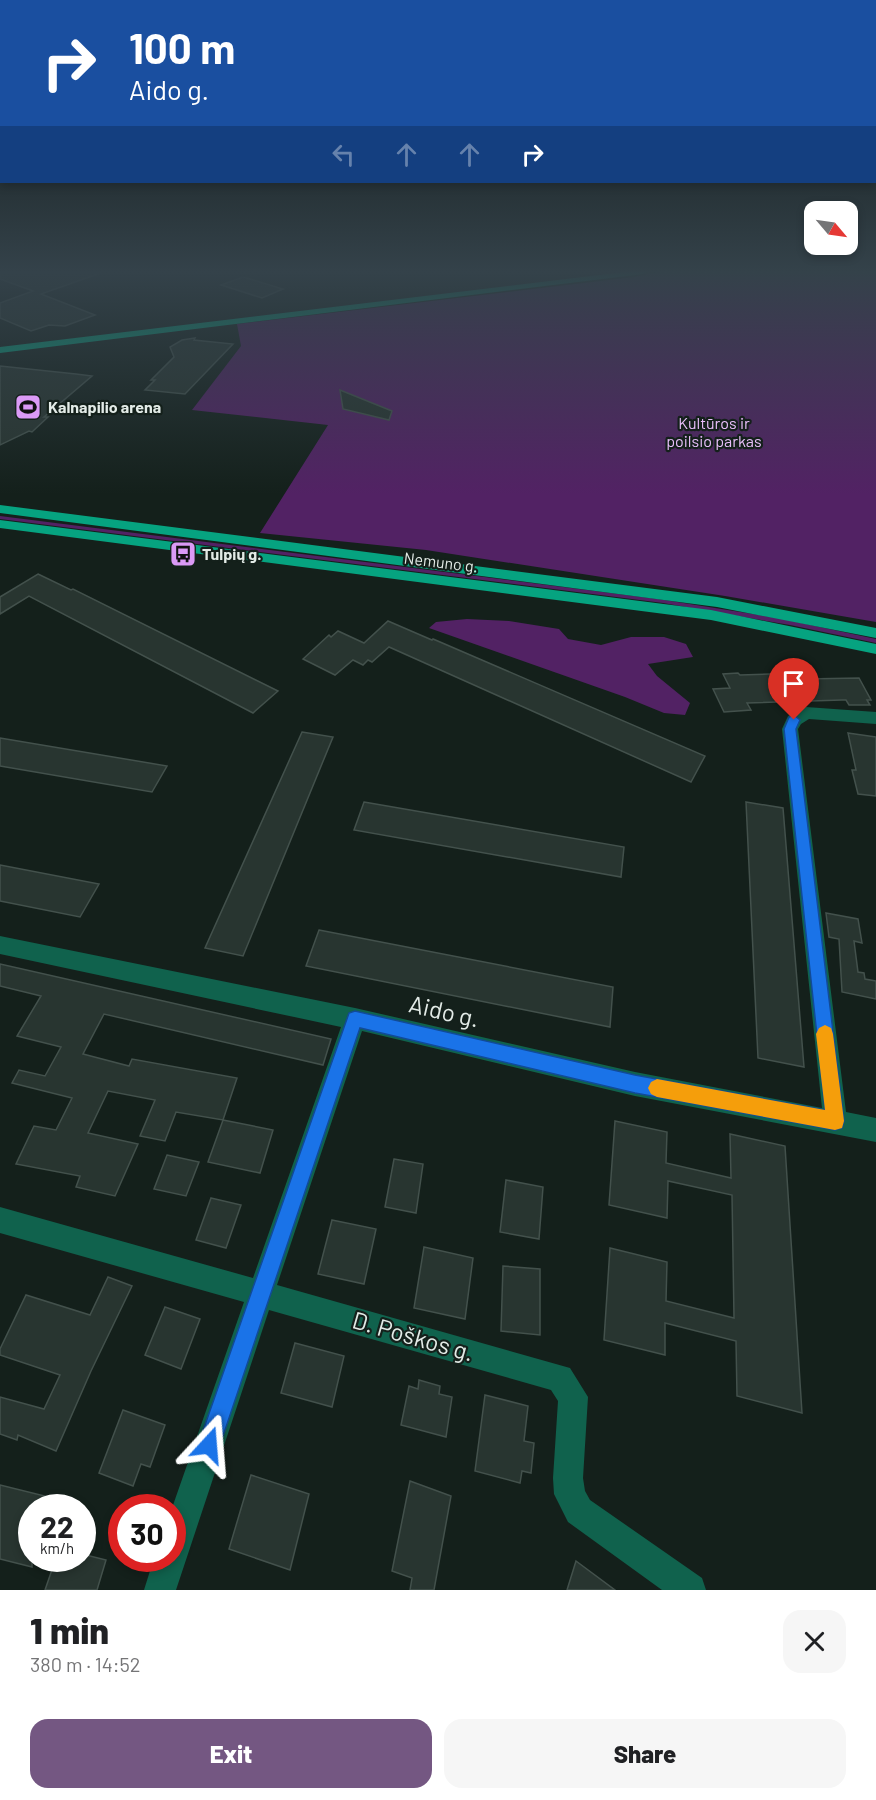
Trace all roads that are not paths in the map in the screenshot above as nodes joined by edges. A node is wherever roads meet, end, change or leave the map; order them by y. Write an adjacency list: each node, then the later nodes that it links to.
1 (31, 346): 2 (main road)
2 (0, 350)
3 (0, 509): 5 (main road, Nemuno g.)
4 (0, 524): 6 (main road, Nemuno g.)
5 (876, 633)
6 (876, 650)
7 (876, 718): 10 (street)
8 (0, 945): 9 (street, Aido g.)
9 (355, 1019): 10 (street, Aido g.); 13 (street)
10 (835, 1121): 11 (street, Aido g.)
11 (876, 1130)
12 (0, 1220): 13 (street, D. Poškos g.)
13 (260, 1294): 14 (street); 17 (street, D. Poškos g.)
14 (186, 1511)
15 (166, 1572): 16 (street)
16 (160, 1590)
17 (690, 1590)

